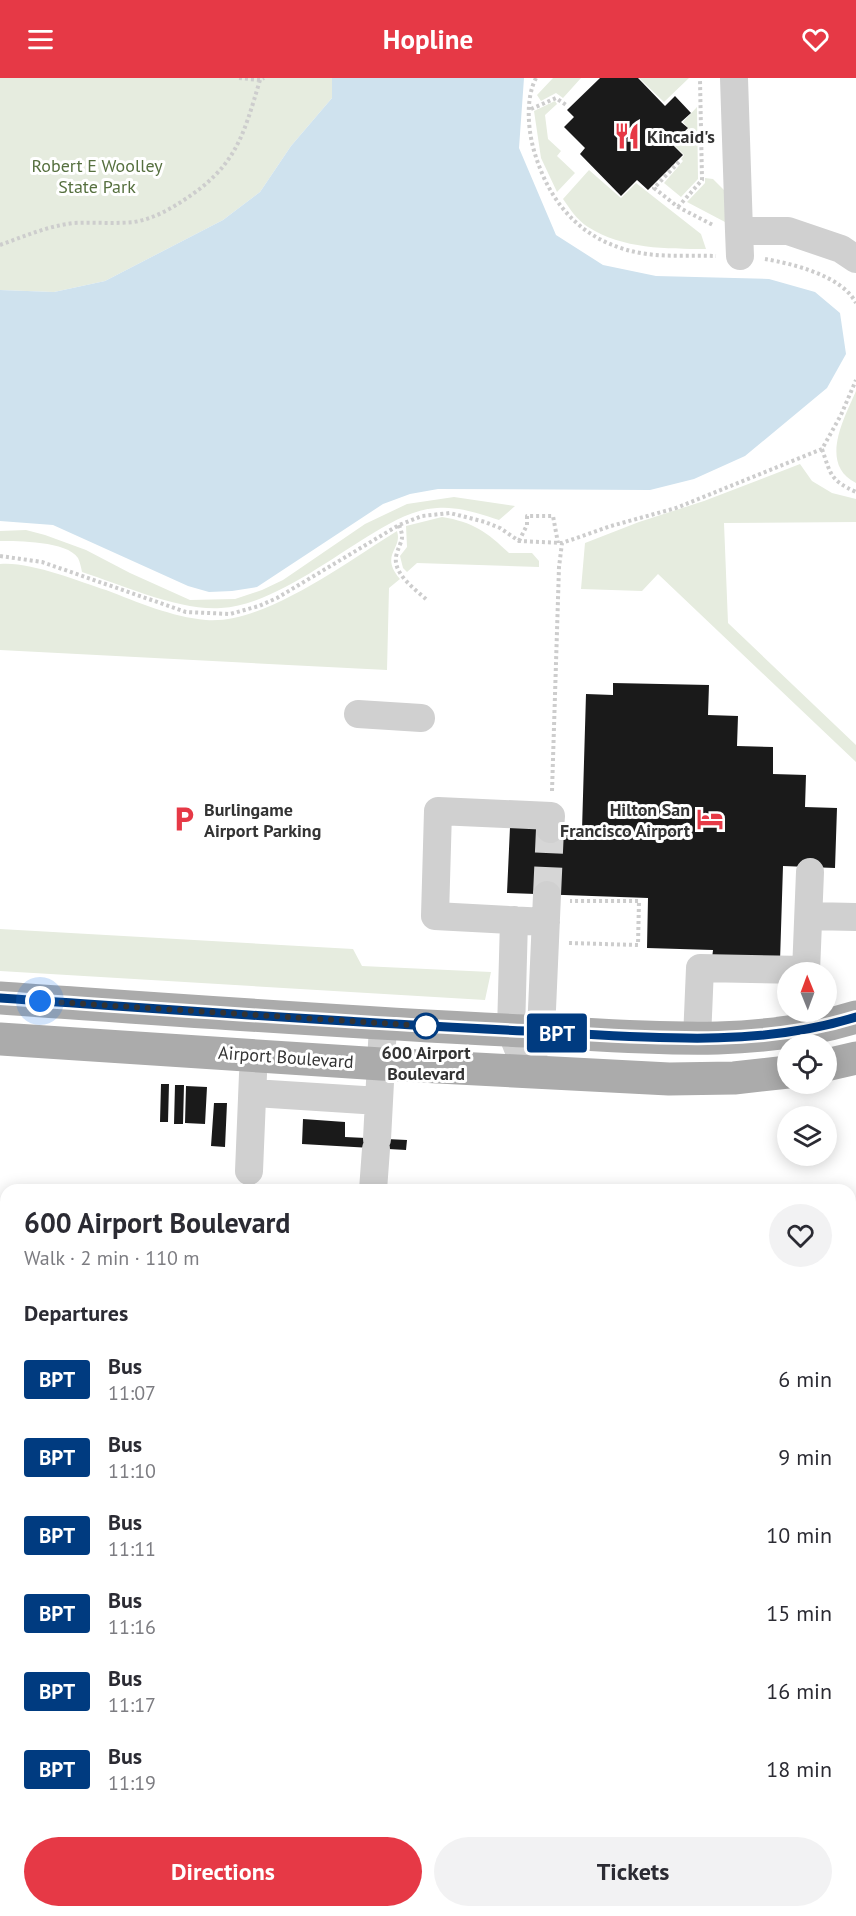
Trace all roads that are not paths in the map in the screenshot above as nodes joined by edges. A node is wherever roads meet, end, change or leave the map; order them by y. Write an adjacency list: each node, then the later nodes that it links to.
1 (734, 78): 2 (lane)
2 (856, 259)
3 (358, 714): 4 (lane)
4 (421, 718)
5 (550, 829): 9 (lane)
6 (810, 872): 7 (lane)
7 (808, 916): 8 (lane); 10 (lane)
8 (856, 916)
9 (514, 920): 19 (lane); 19 (lane)
10 (806, 962)
11 (777, 970): 21 (lane)
12 (0, 998): 13 (main road)
13 (80, 1003): 14 (main road); 22 (main road)
14 (256, 1015): 18 (main road); 23 (main road)
15 (856, 1017): 16 (main road)
16 (837, 1018)
17 (800, 1022): 21 (main road)
18 (383, 1024): 19 (main road); 26 (lane)
19 (526, 1031): 21 (main road); 27 (lane)
20 (0, 1039): 22 (main road, Airport Boulevard)
21 (697, 1039)
22 (76, 1044): 23 (main road, Airport Boulevard)
23 (254, 1055): 26 (main road, Airport Boulevard); 29 (lane)
24 (856, 1058): 25 (main road)
25 (837, 1062)
26 (381, 1064): 27 (main road, Airport Boulevard); 30 (lane)
27 (527, 1071): 28 (main road, Airport Boulevard)
28 (777, 1073)
29 (253, 1093): 30 (lane); 31 (lane)
30 (379, 1101): 32 (lane)
31 (249, 1171)
32 (373, 1184)

